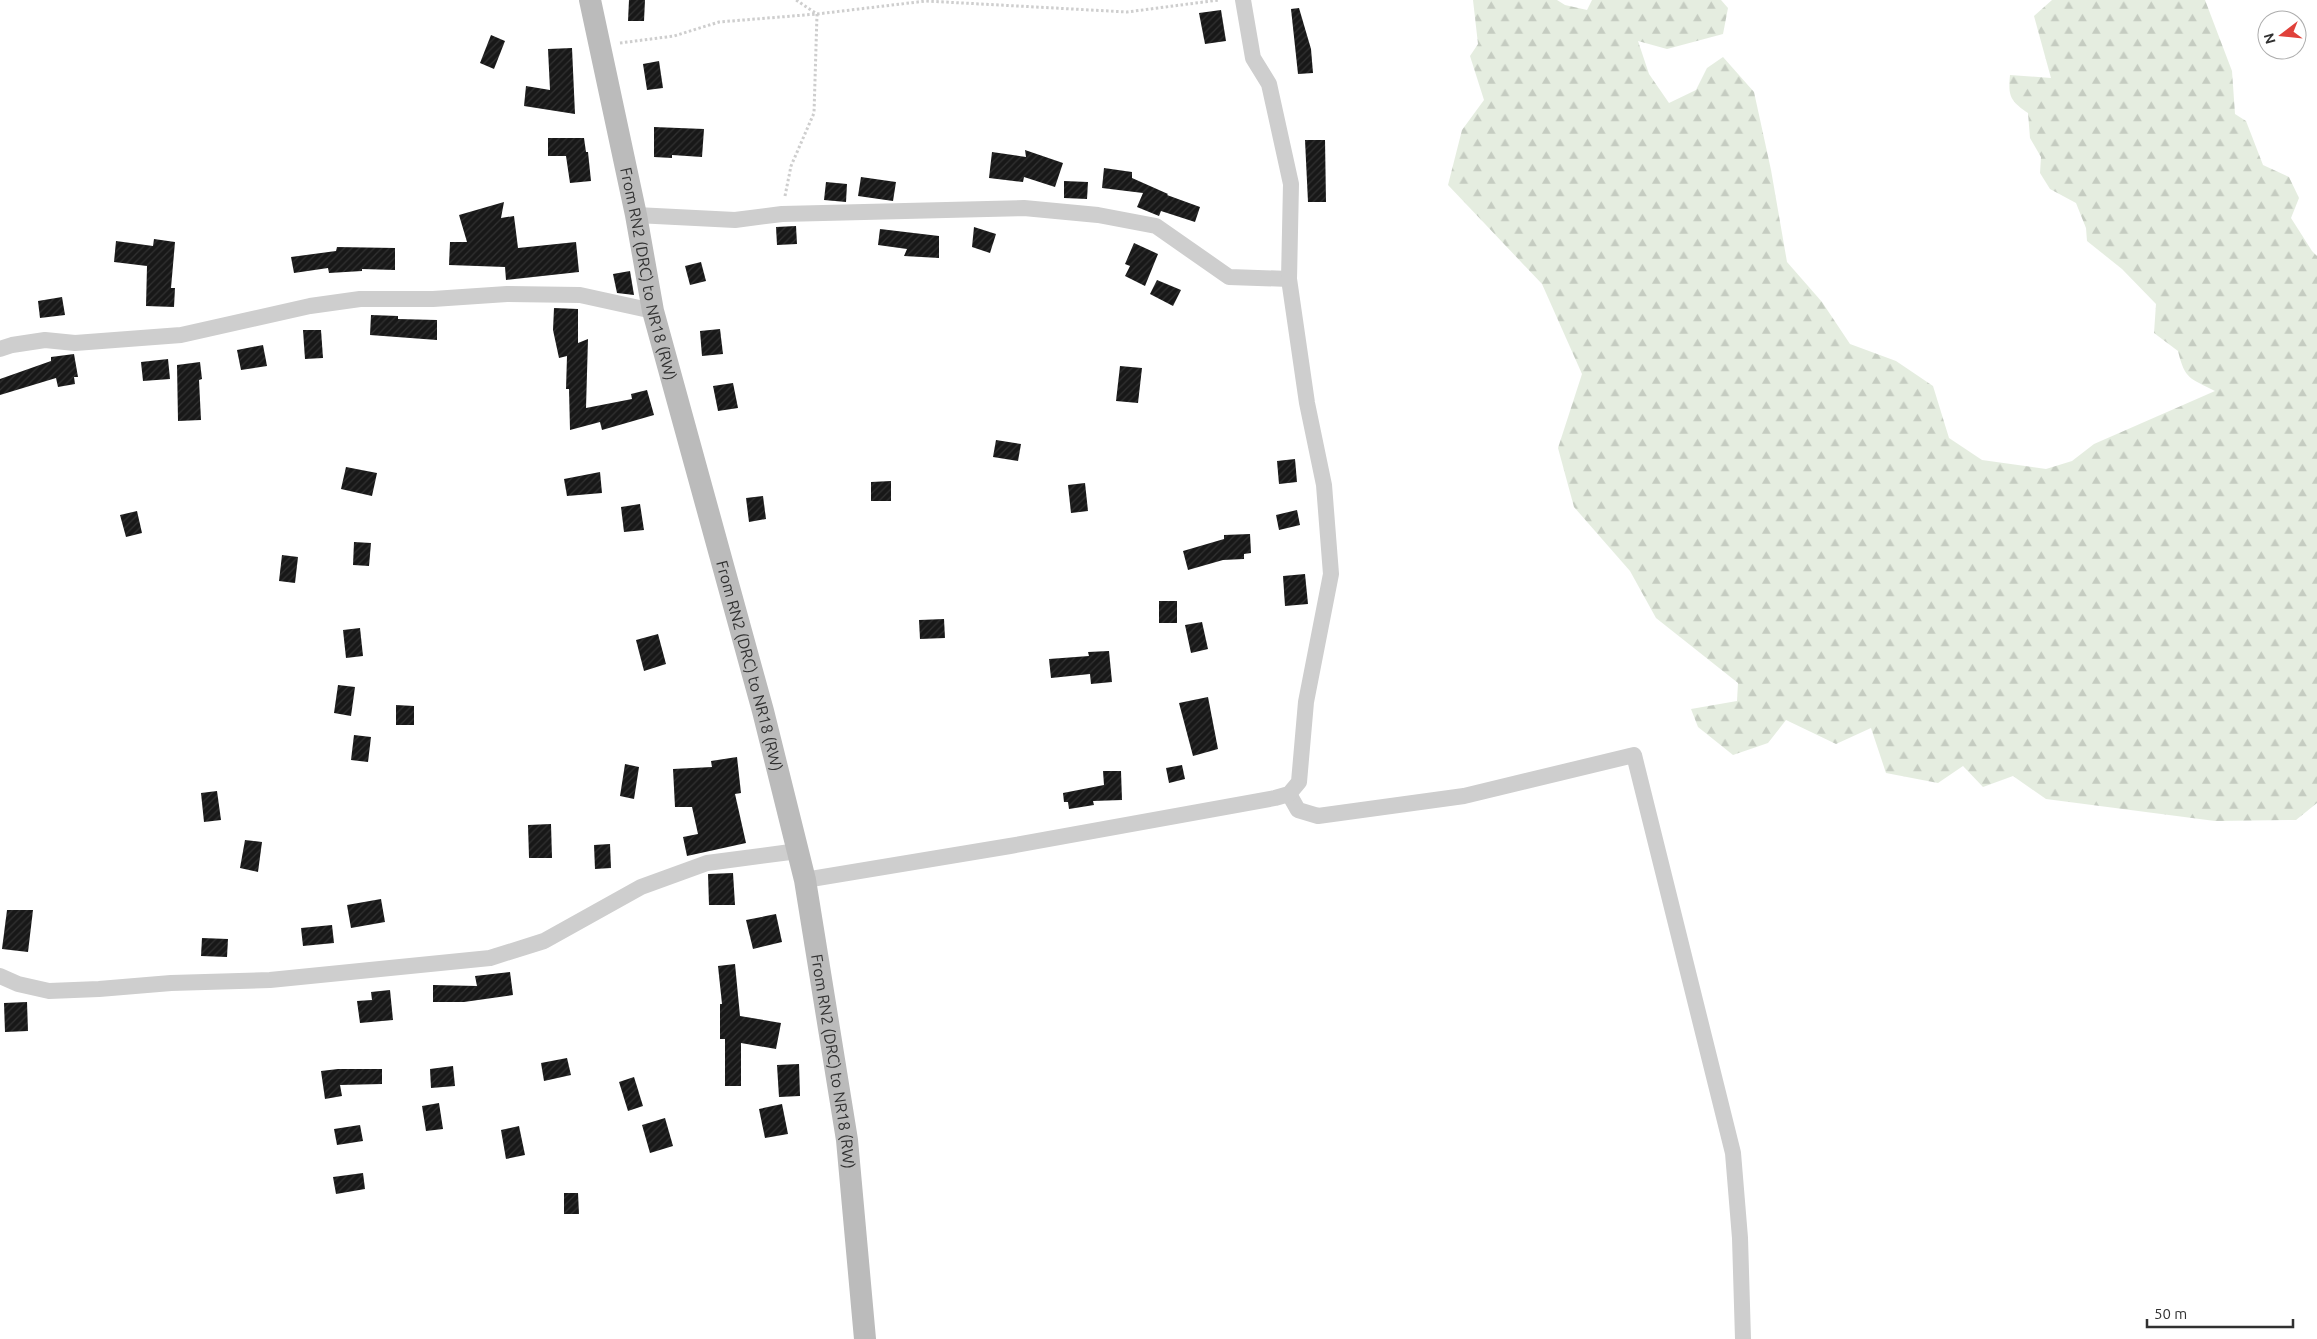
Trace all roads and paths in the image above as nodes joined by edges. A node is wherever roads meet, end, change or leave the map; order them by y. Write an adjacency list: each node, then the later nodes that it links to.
1 (590, 0): 6 (main road, From RN2 (DRC) to NR18 (RW))
2 (796, 0): 5 (path)
3 (1219, 0): 5 (path)
4 (1243, 0): 9 (street)
5 (817, 14): 6 (path); 7 (path)
6 (600, 45): 8 (main road, From RN2 (DRC) to NR18 (RW))
7 (782, 214): 8 (street); 9 (street)
8 (636, 215): 10 (main road, From RN2 (DRC) to NR18 (RW))
9 (1289, 278): 12 (street)
10 (653, 311): 11 (street); 13 (main road, From RN2 (DRC) to NR18 (RW))
11 (0, 349)
12 (1289, 794): 14 (street); 17 (street)
13 (798, 852): 14 (main road, From RN2 (DRC) to NR18 (RW)); 15 (street)
14 (805, 880): 16 (main road, From RN2 (DRC) to NR18 (RW))
15 (0, 976)
16 (865, 1339)
17 (1743, 1339)

